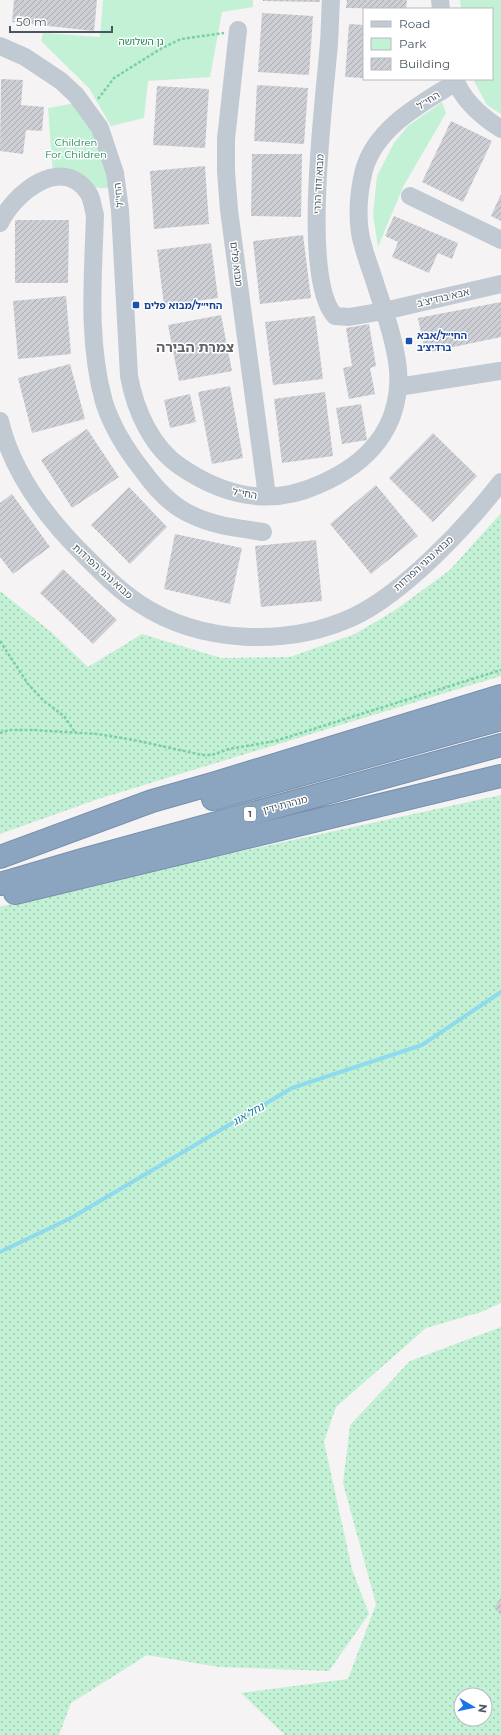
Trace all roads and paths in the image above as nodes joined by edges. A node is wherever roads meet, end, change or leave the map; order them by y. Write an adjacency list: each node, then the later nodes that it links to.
1 (331, 0): 13 (street, מבוא דוד הררי)
2 (238, 30): 5 (path); 18 (street, מבוא פלים)
3 (0, 46): 5 (street, החי"ל)
4 (455, 80): 6 (street); 13 (street, החי"ל)
5 (88, 111): 9 (street, החי"ל)
6 (501, 129)
7 (410, 196): 10 (street)
8 (0, 223): 11 (street)
9 (122, 237): 11 (street); 18 (street, החי"ל)
10 (501, 240)
11 (94, 241): 19 (street)
12 (501, 284): 13 (street, אבא ברדיצ'ב)
13 (384, 311): 15 (street, החי"ל)
14 (500, 371): 15 (street)
15 (398, 386): 18 (street, החי"ל)
16 (0, 421): 17 (street, מבוא נהגי הפרדות)
17 (501, 482)
18 (267, 496)
19 (263, 532)
20 (0, 641): 25 (path)
21 (501, 670): 25 (path)
22 (501, 696): 28 (highway)
23 (501, 719): 28 (highway)
24 (0, 733): 25 (path)
25 (75, 733)
26 (501, 745): 29 (highway, מנהרת ידין / 1)
27 (501, 776): 30 (highway)
28 (9, 854)
29 (0, 884)
30 (0, 896)

